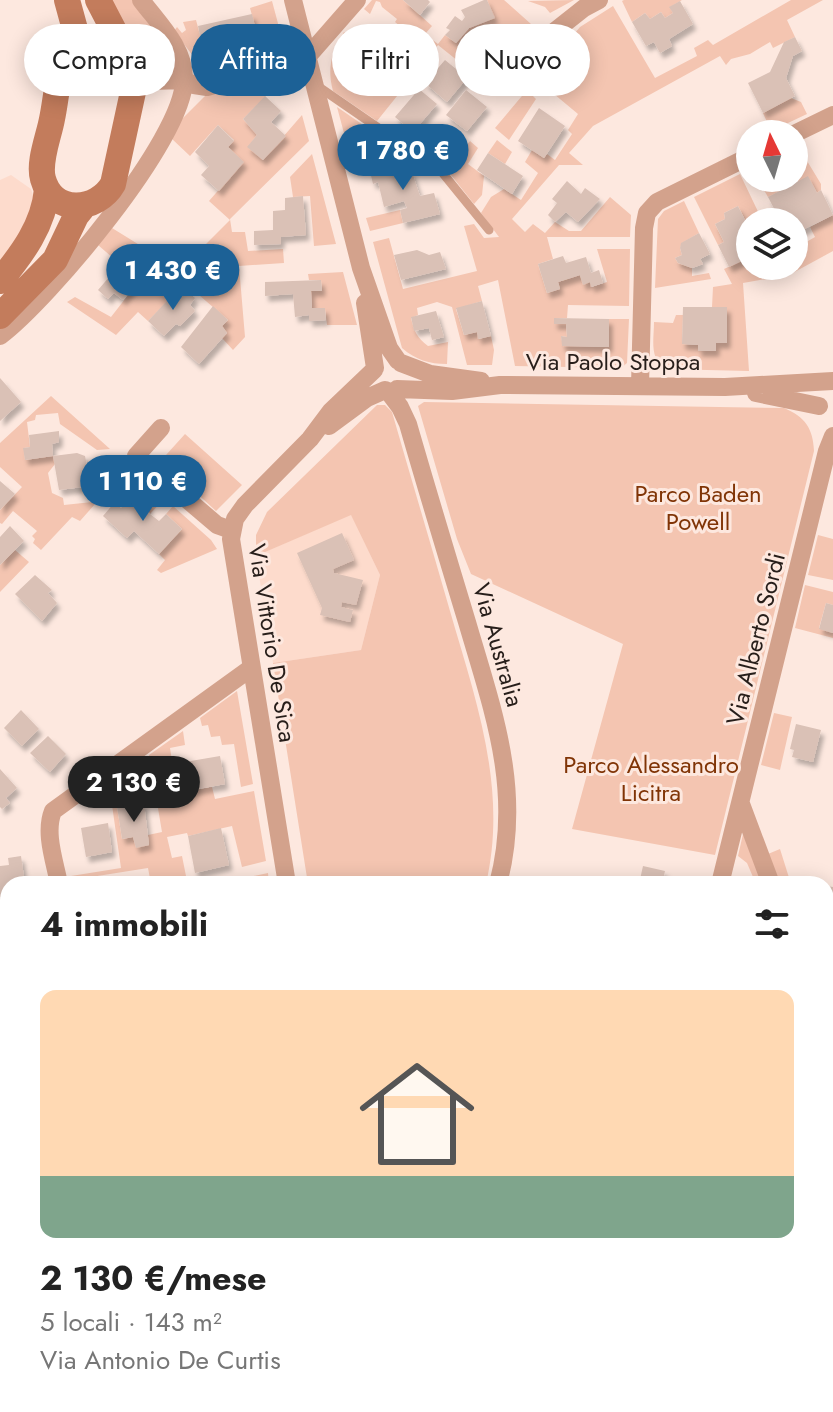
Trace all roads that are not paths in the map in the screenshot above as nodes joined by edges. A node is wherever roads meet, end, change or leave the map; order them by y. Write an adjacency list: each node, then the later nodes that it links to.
1 (67, 0): 7 (main road)
2 (98, 0): 8 (main road)
3 (141, 0): 14 (street)
4 (293, 0): 9 (street)
5 (357, 0): 11 (street)
6 (599, 0): 10 (street)
7 (74, 24)
8 (111, 24)
9 (299, 24)
10 (564, 24)
11 (316, 47)
12 (175, 75): 14 (street)
13 (175, 80): 14 (street)
14 (185, 80): 15 (street); 28 (street)
15 (191, 83)
16 (316, 85): 24 (lane); 25 (street)
17 (57, 96): 22 (main road)
18 (132, 96): 23 (main road)
19 (833, 115): 20 (street)
20 (808, 127)
21 (736, 163): 32 (street)
22 (47, 189): 23 (main road); 26 (main road)
23 (84, 206): 27 (main road)
24 (489, 230)
25 (361, 268): 29 (street); 30 (street)
26 (0, 281)
27 (0, 316)
28 (0, 336)
29 (374, 369): 30 (street); 30 (street); 36 (street)
30 (397, 381): 32 (street, Via Paolo Stoppa); 36 (street); 43 (street, Via Australia)
31 (833, 383): 33 (street, Via Paolo Stoppa); 34 (street)
32 (640, 386): 33 (street, Via Paolo Stoppa)
33 (725, 387): 34 (street, Via Paolo Stoppa)
34 (824, 409): 37 (street, Via Alberto Sordi)
35 (161, 428): 38 (street)
36 (310, 439): 38 (street, Via Vittorio De Sica)
37 (830, 444): 40 (street, Via Alberto Sordi)
38 (231, 530): 39 (street, Via Vittorio De Sica)
39 (251, 668): 41 (street); 42 (street, Via Vittorio De Sica)
40 (741, 804): 44 (street, Via Alberto Sordi); 45 (street)
41 (58, 876)
42 (286, 876)
43 (500, 876)
44 (722, 876)
45 (768, 876)

